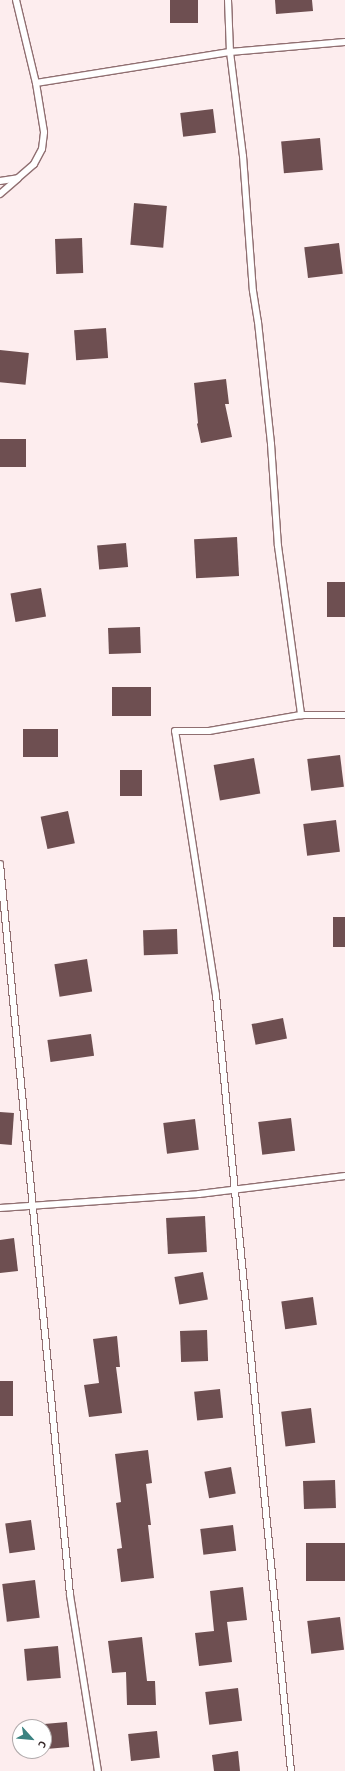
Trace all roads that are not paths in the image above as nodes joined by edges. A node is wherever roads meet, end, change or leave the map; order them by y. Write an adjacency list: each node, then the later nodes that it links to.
1 (16, 0): 5 (lane)
2 (228, 0): 4 (lane)
3 (345, 42): 4 (lane)
4 (230, 52): 5 (lane); 9 (lane)
5 (36, 83): 6 (lane)
6 (18, 178): 7 (lane); 8 (lane)
7 (0, 181)
8 (0, 194)
9 (301, 715): 10 (lane); 13 (lane)
10 (345, 715)
11 (0, 864): 14 (lane)
12 (345, 1176): 13 (lane)
13 (234, 1190): 14 (lane); 17 (lane)
14 (33, 1206): 15 (lane); 16 (lane)
15 (0, 1208)
16 (98, 1771)
17 (291, 1771)

